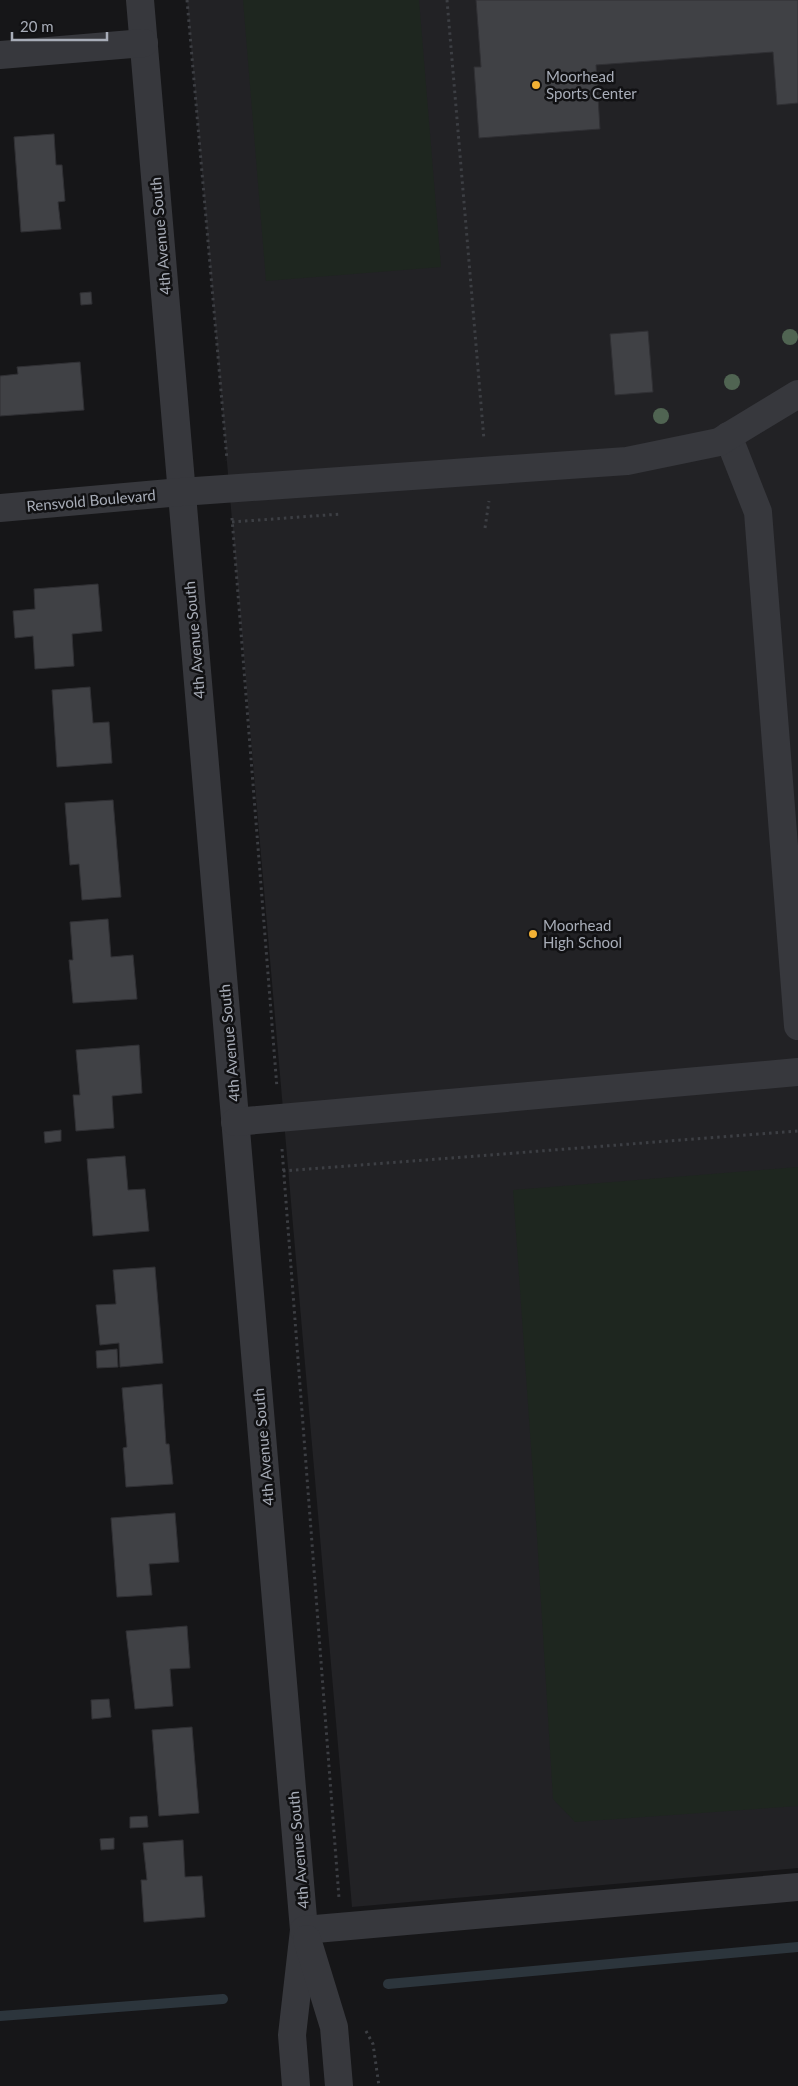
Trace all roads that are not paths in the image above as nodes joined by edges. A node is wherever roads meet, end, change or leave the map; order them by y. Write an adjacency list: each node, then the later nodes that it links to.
1 (140, 0): 2 (street, 4th Avenue South)
2 (144, 43): 3 (street); 6 (street, 4th Avenue South)
3 (0, 55)
4 (798, 394): 5 (street, Rensvold Boulevard)
5 (728, 436): 6 (street, Rensvold Boulevard); 8 (street)
6 (181, 492): 7 (street, Rensvold Boulevard); 10 (street, 4th Avenue South)
7 (0, 508)
8 (798, 1026)
9 (798, 1072): 10 (street)
10 (235, 1122): 12 (street, 4th Avenue South)
11 (798, 1887): 12 (street)
12 (304, 1930): 13 (street, 4th Avenue South); 14 (street)
13 (296, 2086)
14 (339, 2086)

